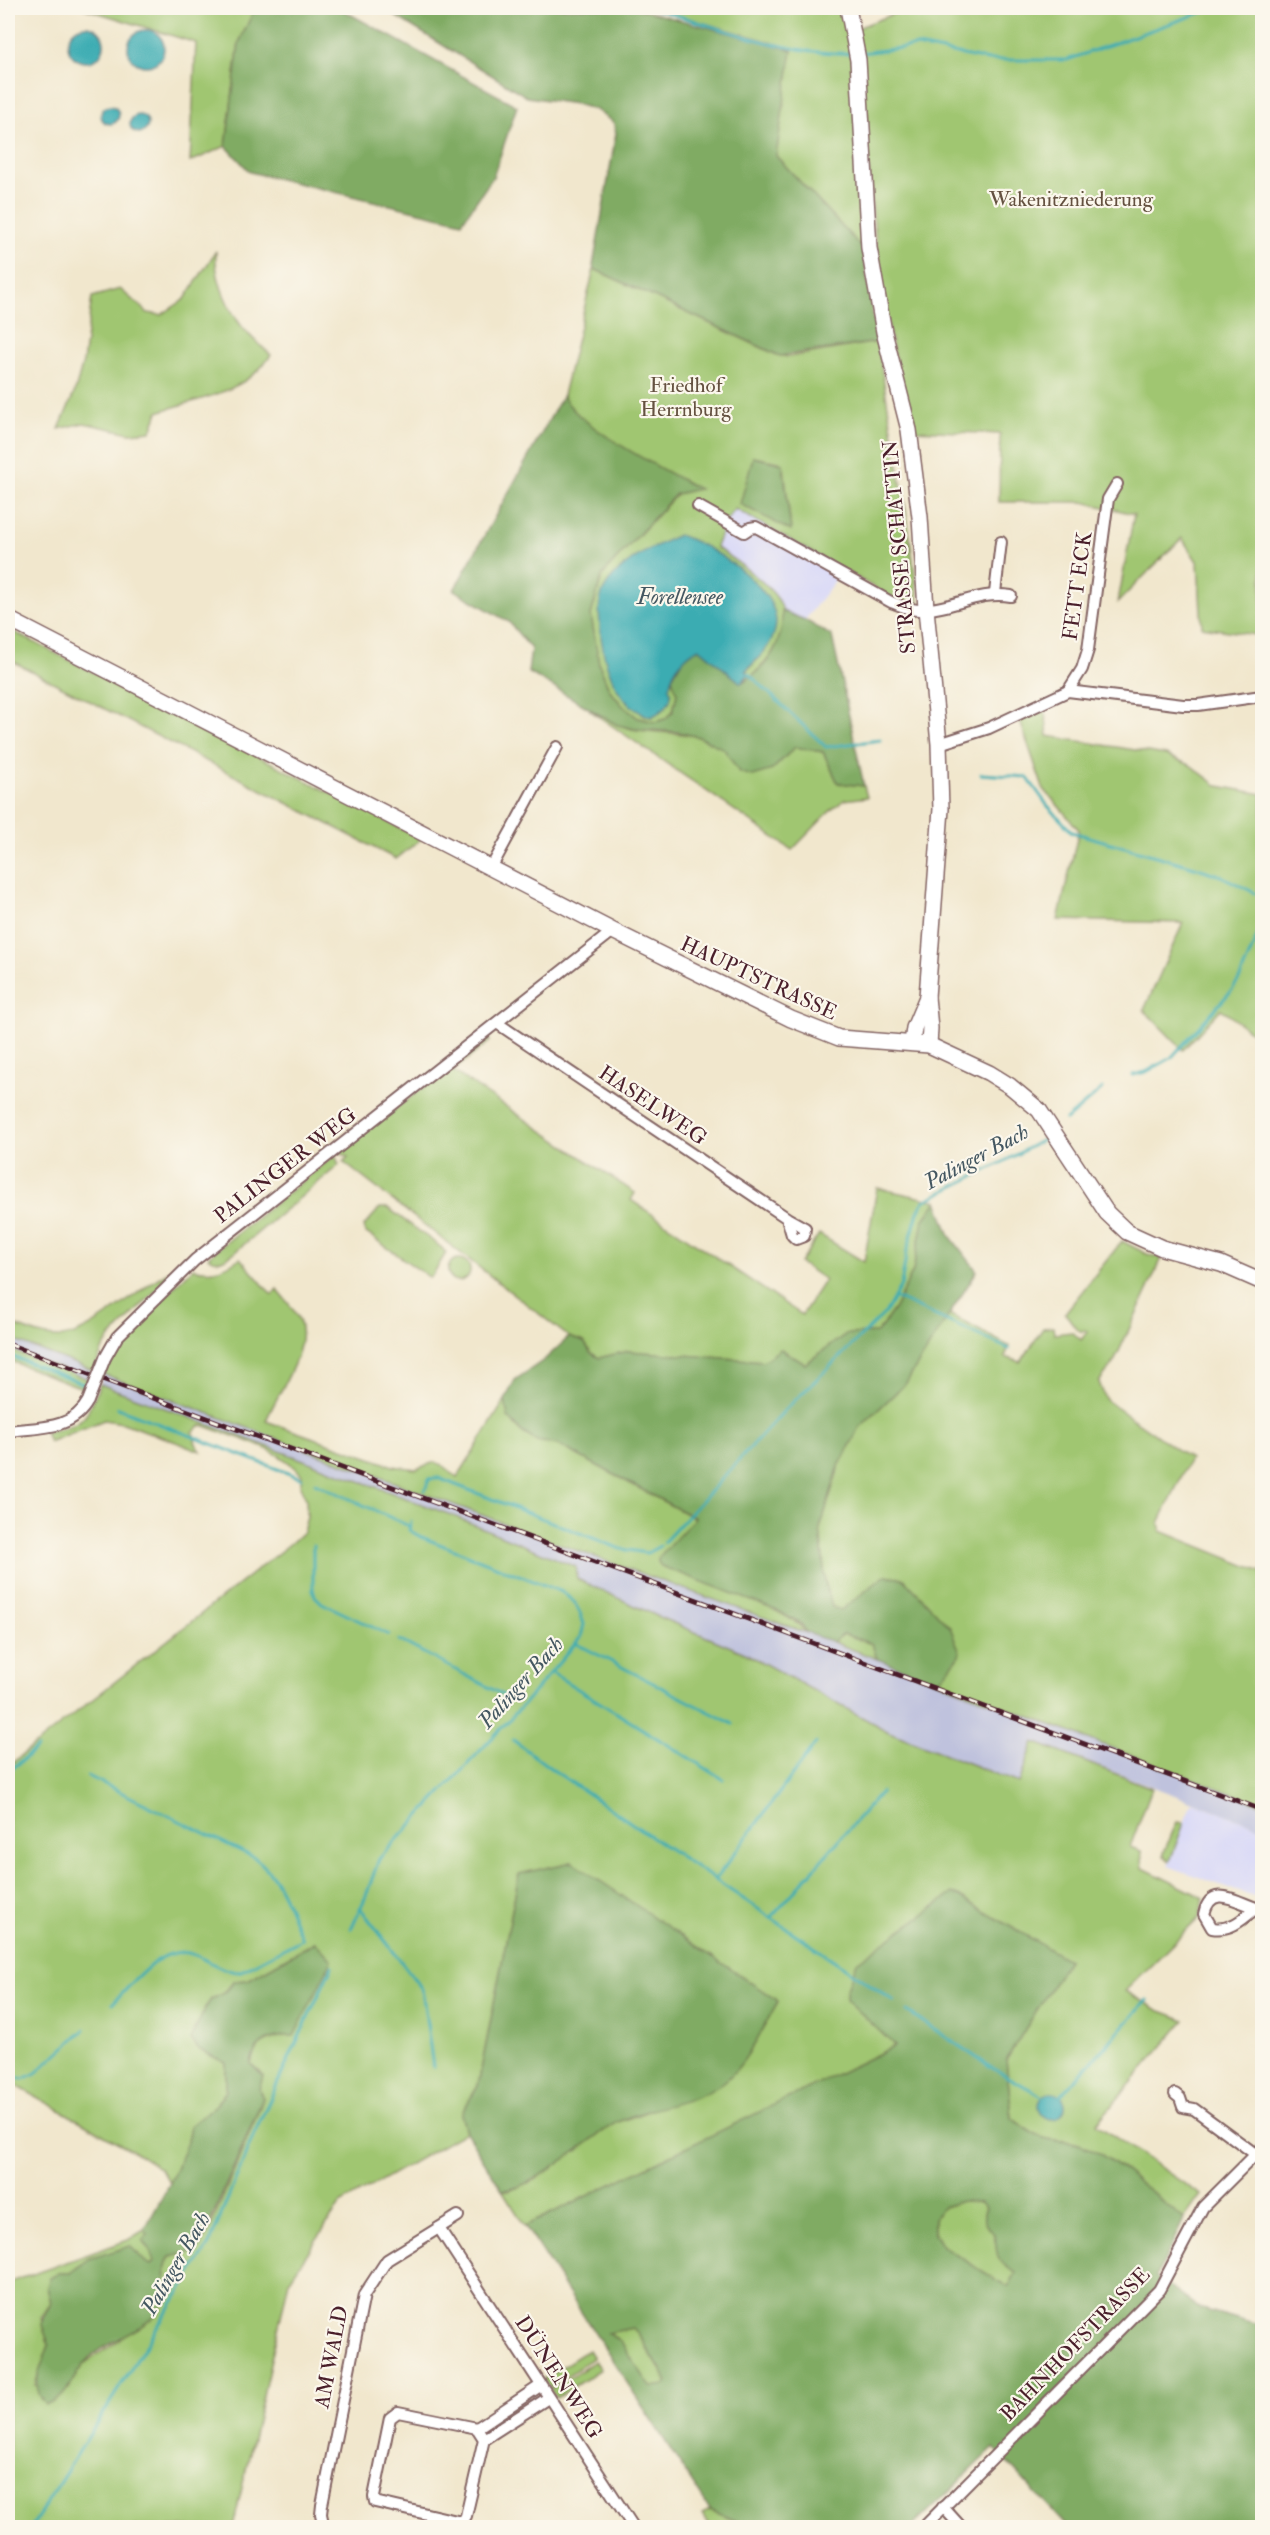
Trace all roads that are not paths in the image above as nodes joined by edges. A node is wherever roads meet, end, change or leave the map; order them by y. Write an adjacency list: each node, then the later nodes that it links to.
1 (848, 8): 7 (main road, STRASSE SCHATTIN)
2 (1117, 484): 9 (street, FETT ECK)
3 (698, 506): 7 (street)
4 (1001, 542): 5 (street)
5 (995, 593): 6 (street); 7 (street)
6 (1011, 596)
7 (926, 609): 11 (main road, STRASSE SCHATTIN)
8 (8, 619): 13 (main road, HAUPTSTRASSE)
9 (1068, 691): 10 (street); 11 (street)
10 (1263, 696)
11 (939, 744): 15 (main road, STRASSE SCHATTIN)
12 (556, 747): 13 (street)
13 (491, 868): 14 (main road, HAUPTSTRASSE)
14 (613, 931): 16 (street, PALINGER WEG); 17 (main road, HAUPTSTRASSE)
15 (927, 997): 17 (main road, STRASSE SCHATTIN); 18 (main road, STRASSE SCHATTIN)
16 (497, 1023): 19 (street, HASELWEG); 21 (street, PALINGER WEG, bridge)
17 (912, 1043): 18 (main road, HAUPTSTRASSE)
18 (929, 1045): 20 (main road, HAUPTSTRASSE)
19 (787, 1218)
20 (1263, 1282)
21 (8, 1431)
22 (1259, 1909): 22 (street)
23 (1175, 2094): 24 (street)
24 (1260, 2154): 31 (street, BAHNHOFSTRASSE)
25 (458, 2216): 26 (street, AM WALD)
26 (439, 2228): 27 (street, DÜNENWEG); 32 (street, AM WALD)
27 (540, 2386): 28 (street, DÜNENWEG); 29 (street)
28 (548, 2398): 30 (street); 33 (street, DÜNENWEG)
29 (477, 2428): 30 (street); 30 (street)
30 (484, 2439)
31 (943, 2506): 34 (street, BAHNHOFSTRASSE); 35 (street)
32 (324, 2528)
33 (634, 2528)
34 (923, 2528)
35 (962, 2528)

